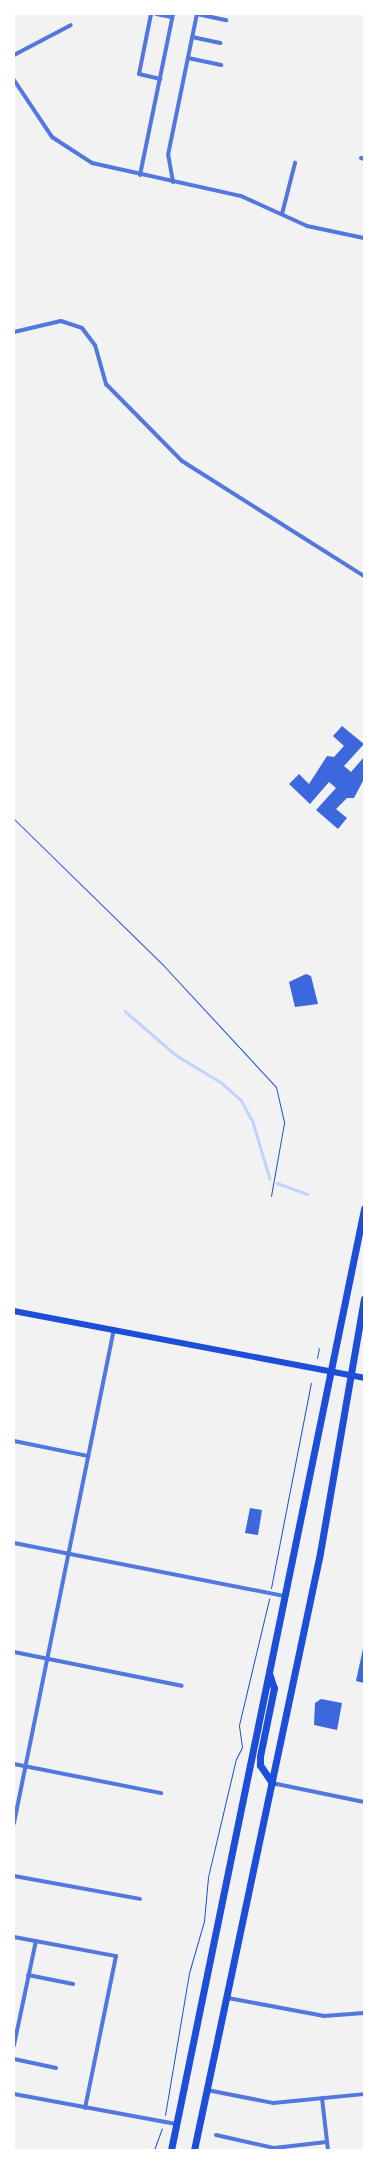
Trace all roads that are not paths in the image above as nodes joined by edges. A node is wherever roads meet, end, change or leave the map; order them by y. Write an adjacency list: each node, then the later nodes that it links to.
1 (151, 14): 12 (street)
2 (156, 14): 4 (street)
3 (197, 14): 5 (street); 7 (street)
4 (173, 15): 12 (street)
5 (226, 20)
6 (71, 25): 9 (street)
7 (192, 37): 8 (street); 10 (street)
8 (220, 43)
9 (14, 55)
10 (188, 58): 11 (street); 16 (street)
11 (221, 65)
12 (160, 79): 15 (street)
13 (15, 83): 15 (street)
14 (295, 163): 17 (street)
15 (140, 175): 16 (street)
16 (173, 182): 17 (street)
17 (282, 214): 18 (street)
18 (364, 238)
19 (14, 332): 20 (street)
20 (364, 576)
21 (364, 1208): 25 (highway)
22 (364, 1299): 26 (highway)
23 (14, 1311): 24 (main road)
24 (114, 1329): 25 (main road); 29 (street)
25 (330, 1372): 26 (main road); 32 (highway)
26 (350, 1376): 27 (main road); 39 (highway)
27 (364, 1378)
28 (14, 1441): 29 (street)
29 (88, 1456): 31 (street)
30 (14, 1543): 31 (street)
31 (68, 1554): 32 (street); 34 (street)
32 (285, 1596): 35 (highway)
33 (14, 1652): 34 (street)
34 (47, 1659): 36 (street); 38 (street)
35 (269, 1672): 39 (highway); 59 (highway)
36 (182, 1686)
37 (14, 1764): 38 (street)
38 (26, 1766): 40 (street); 42 (street)
39 (272, 1782): 41 (street); 49 (highway)
40 (161, 1793)
41 (364, 1802)
42 (14, 1824)
43 (14, 1876): 44 (street)
44 (140, 1899)
45 (14, 1937): 46 (street)
46 (36, 1941): 47 (street); 58 (street)
47 (28, 1975): 48 (street); 51 (street)
48 (73, 1984)
49 (228, 1998): 50 (street); 54 (highway)
50 (364, 2013)
51 (14, 2045)
52 (14, 2058): 53 (street)
53 (56, 2068)
54 (207, 2090): 57 (street); 63 (highway)
55 (14, 2094): 58 (street)
56 (364, 2094): 57 (street)
57 (322, 2098): 61 (street)
58 (85, 2108): 59 (street)
59 (176, 2124): 62 (highway)
60 (216, 2136): 61 (street)
61 (327, 2142): 64 (street)
62 (171, 2150)
63 (194, 2150)
64 (328, 2150)

